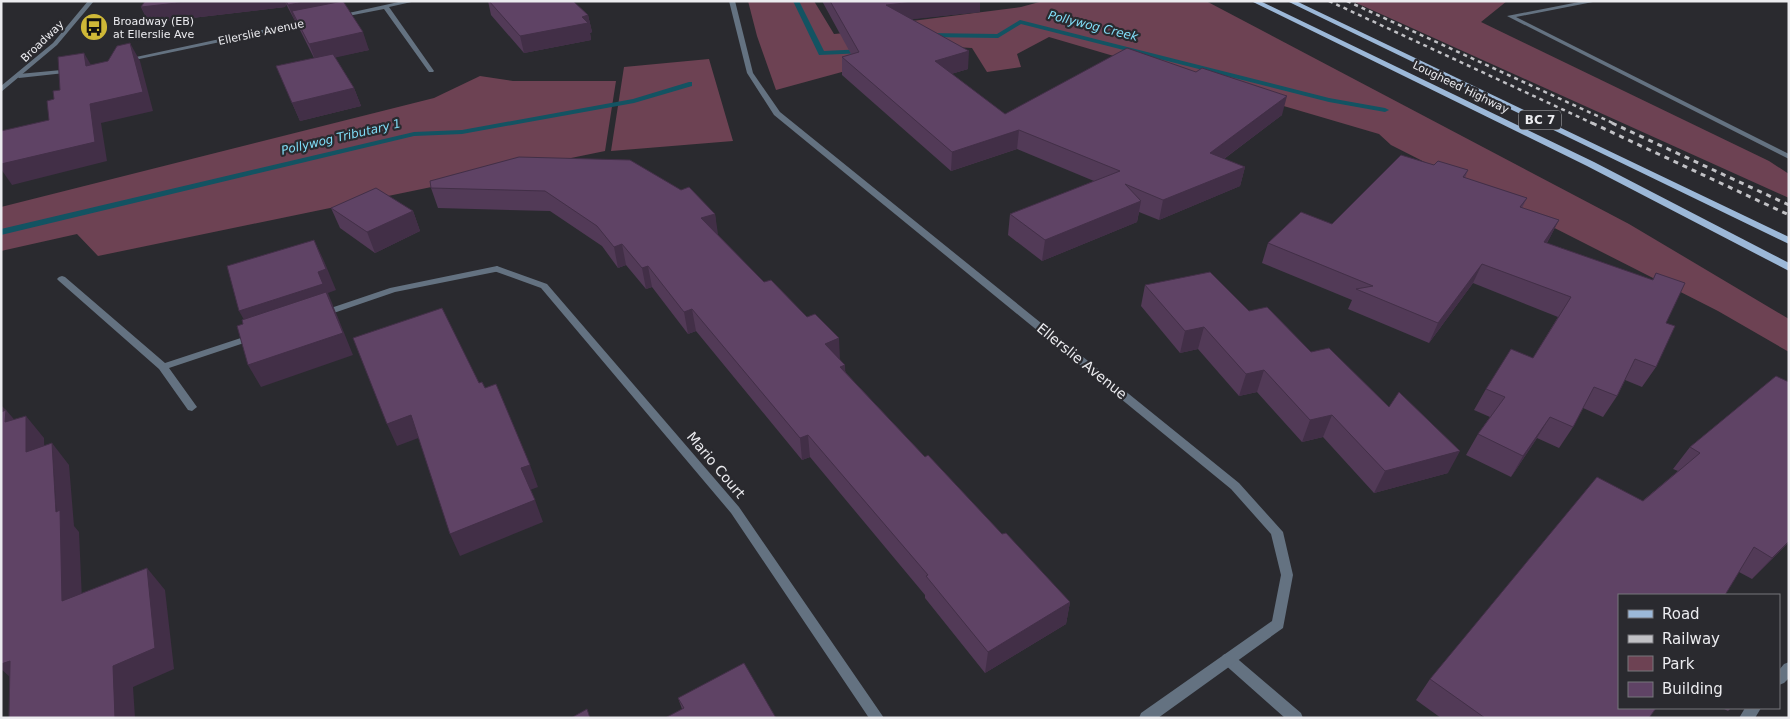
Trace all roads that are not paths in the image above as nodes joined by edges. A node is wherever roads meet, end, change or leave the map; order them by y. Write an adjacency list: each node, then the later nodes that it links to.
1 (91, 1): 13 (street, Broadway)
2 (413, 1): 7 (street)
3 (732, 1): 23 (street, Ellerslie Avenue)
4 (1254, 1): 17 (main road, Lougheed Highway / BC 7)
5 (1290, 1): 16 (main road, Lougheed Highway / BC 7)
6 (1595, 1): 15 (street)
7 (386, 6): 8 (street); 12 (street)
8 (327, 19)
9 (317, 21): 10 (street, Ellerslie Avenue)
10 (121, 61)
11 (82, 69): 13 (street)
12 (431, 71)
13 (19, 76): 14 (street, Broadway)
14 (1, 90)
15 (1789, 157)
16 (1789, 242)
17 (1789, 268)
18 (62, 279): 21 (street)
19 (310, 318): 26 (street, Mario Court)
20 (264, 333): 21 (street)
21 (163, 367): 22 (street)
22 (192, 407)
23 (1228, 659): 27 (street, Ellerslie Avenue); 28 (street)
24 (1789, 668): 25 (street)
25 (1780, 678)
26 (877, 718)
27 (1146, 718)
28 (1296, 718)

